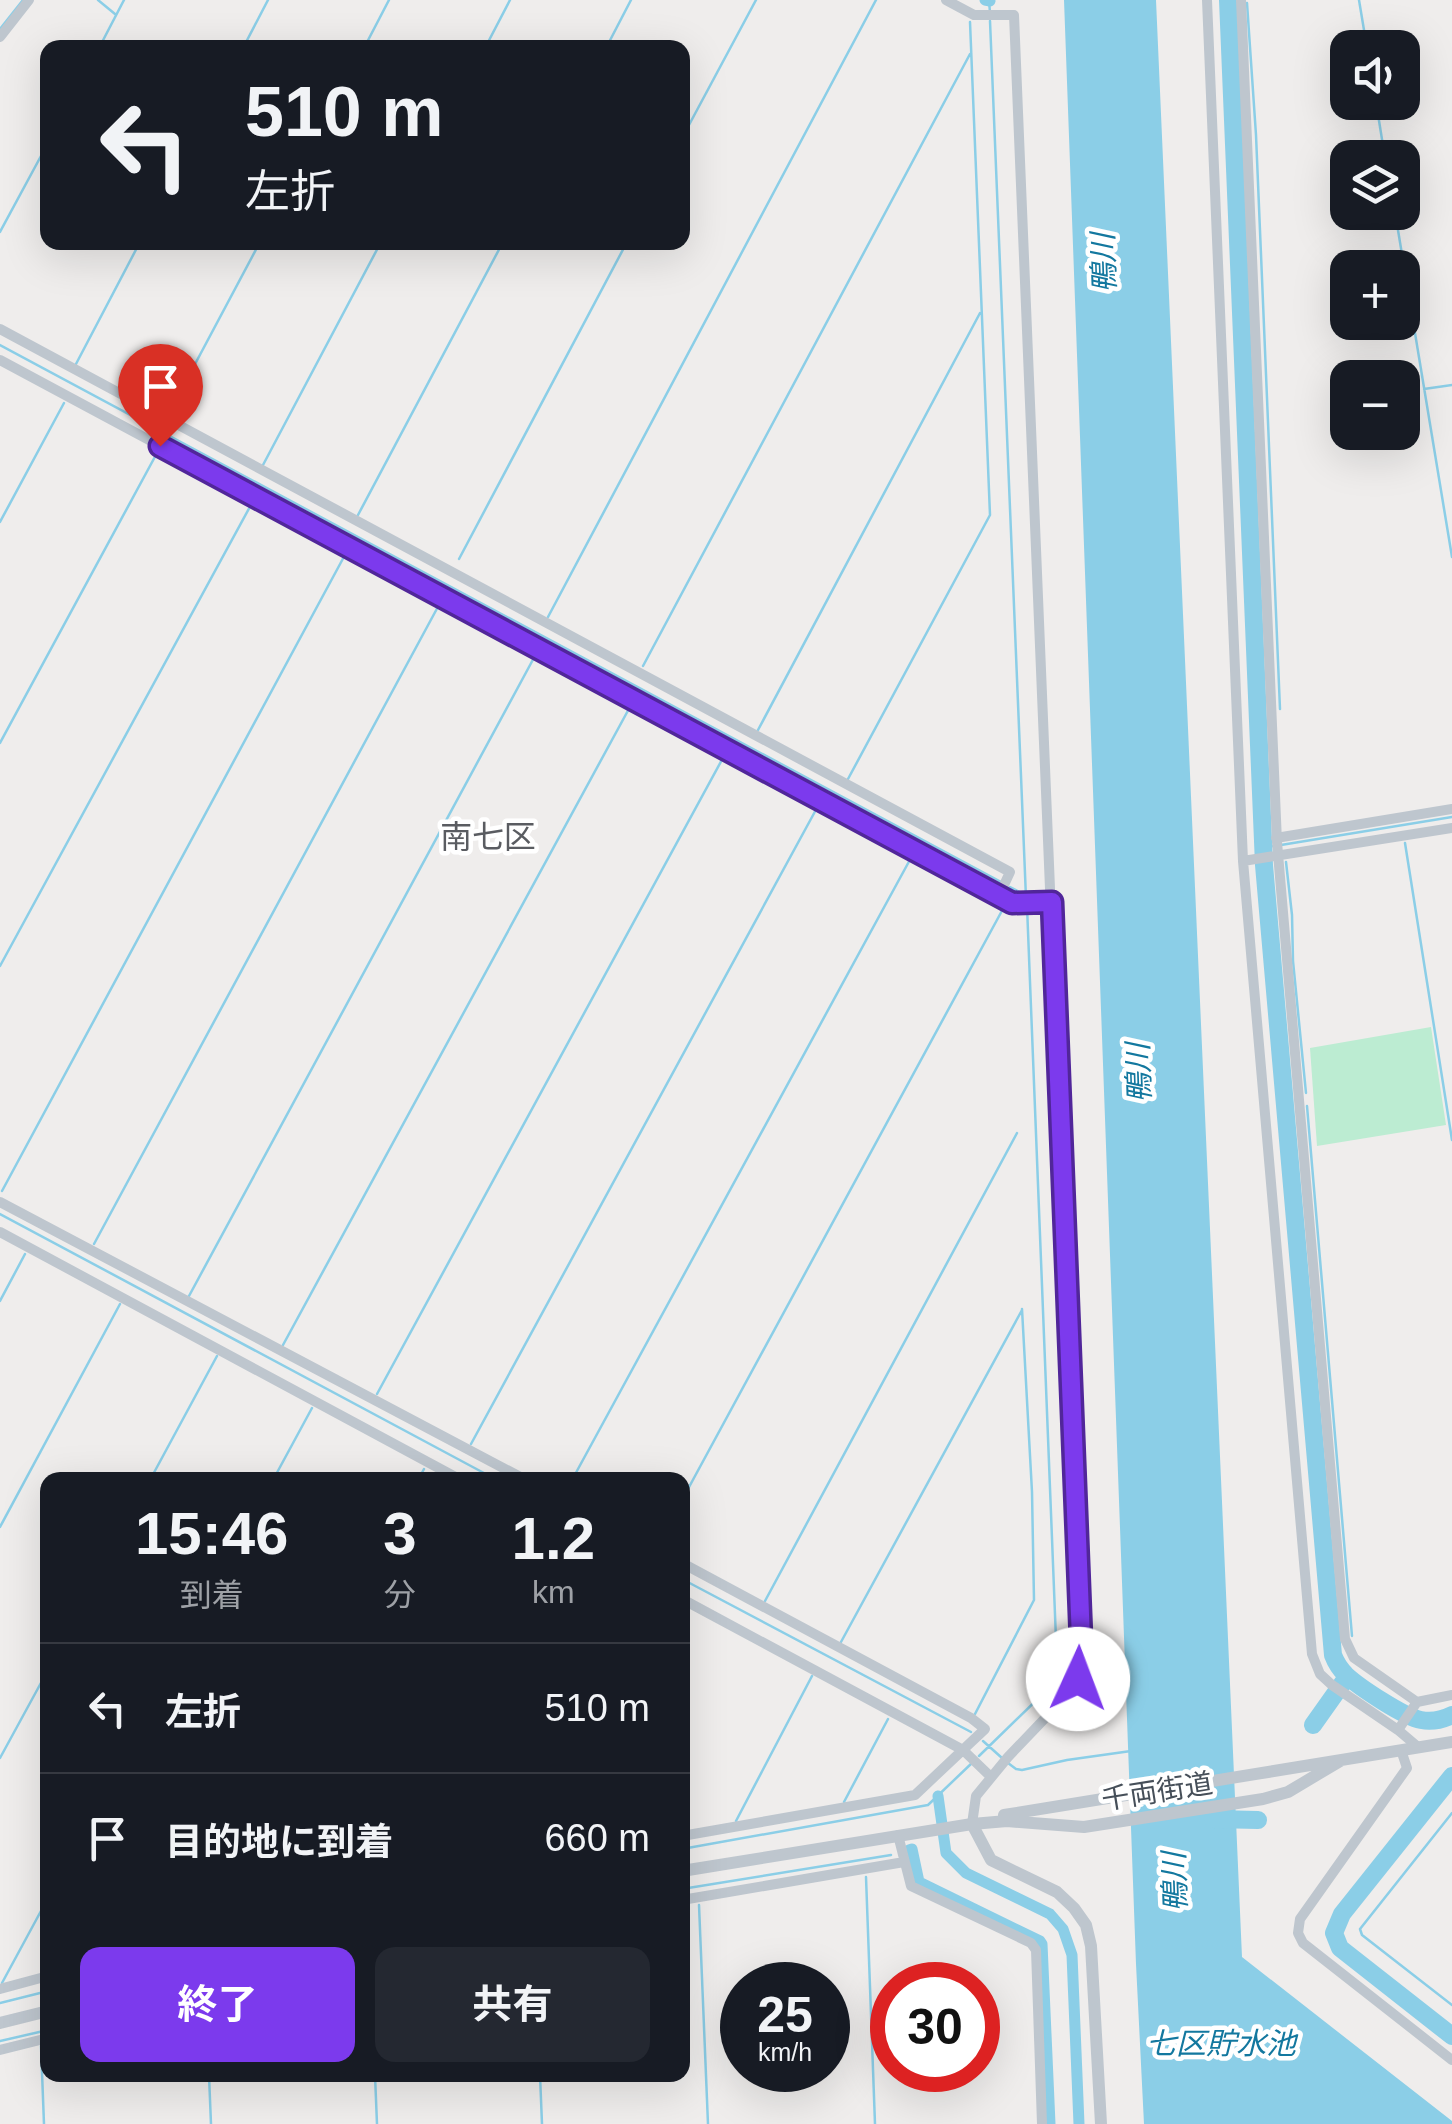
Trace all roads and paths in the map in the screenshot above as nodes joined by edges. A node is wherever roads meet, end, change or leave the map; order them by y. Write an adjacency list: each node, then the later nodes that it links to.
1 (28, 0): 5 (street)
2 (946, 0): 13 (street)
3 (1207, 0): 11 (street)
4 (1241, 0): 10 (street)
5 (0, 37)
6 (0, 329): 12 (street)
7 (0, 360): 12 (street)
8 (1452, 809): 10 (street)
9 (1452, 828): 10 (street)
10 (1272, 850): 11 (street); 21 (street)
11 (1243, 861): 22 (street)
12 (1003, 888): 13 (street)
13 (1048, 902): 28 (street)
14 (0, 1202): 17 (street)
15 (0, 1232): 16 (street)
16 (446, 1472)
17 (511, 1472)
18 (690, 1568): 26 (street)
19 (690, 1604): 26 (street)
20 (1452, 1695): 21 (street)
21 (1415, 1705): 22 (street)
22 (1401, 1726): 24 (street)
23 (1452, 1742): 24 (street, 千両街道)
24 (1418, 1748): 25 (street, 千両街道)
25 (1401, 1750): 27 (street, 千両街道); 41 (street)
26 (965, 1752): 28 (street); 30 (street)
27 (1340, 1762): 29 (street, 千両街道); 29 (street, 千両街道)
28 (987, 1773): 29 (street)
29 (972, 1824): 31 (street, 千両街道); 43 (street)
30 (690, 1835)
31 (898, 1836): 32 (street); 33 (street, 千両街道)
32 (904, 1862): 34 (street); 42 (street)
33 (690, 1871)
34 (690, 1899)
35 (40, 1978): 36 (street)
36 (0, 1988)
37 (40, 2013): 38 (street)
38 (0, 2023)
39 (40, 2040): 40 (street)
40 (0, 2050)
41 (1452, 2060)
42 (1042, 2124)
43 (1101, 2124)

